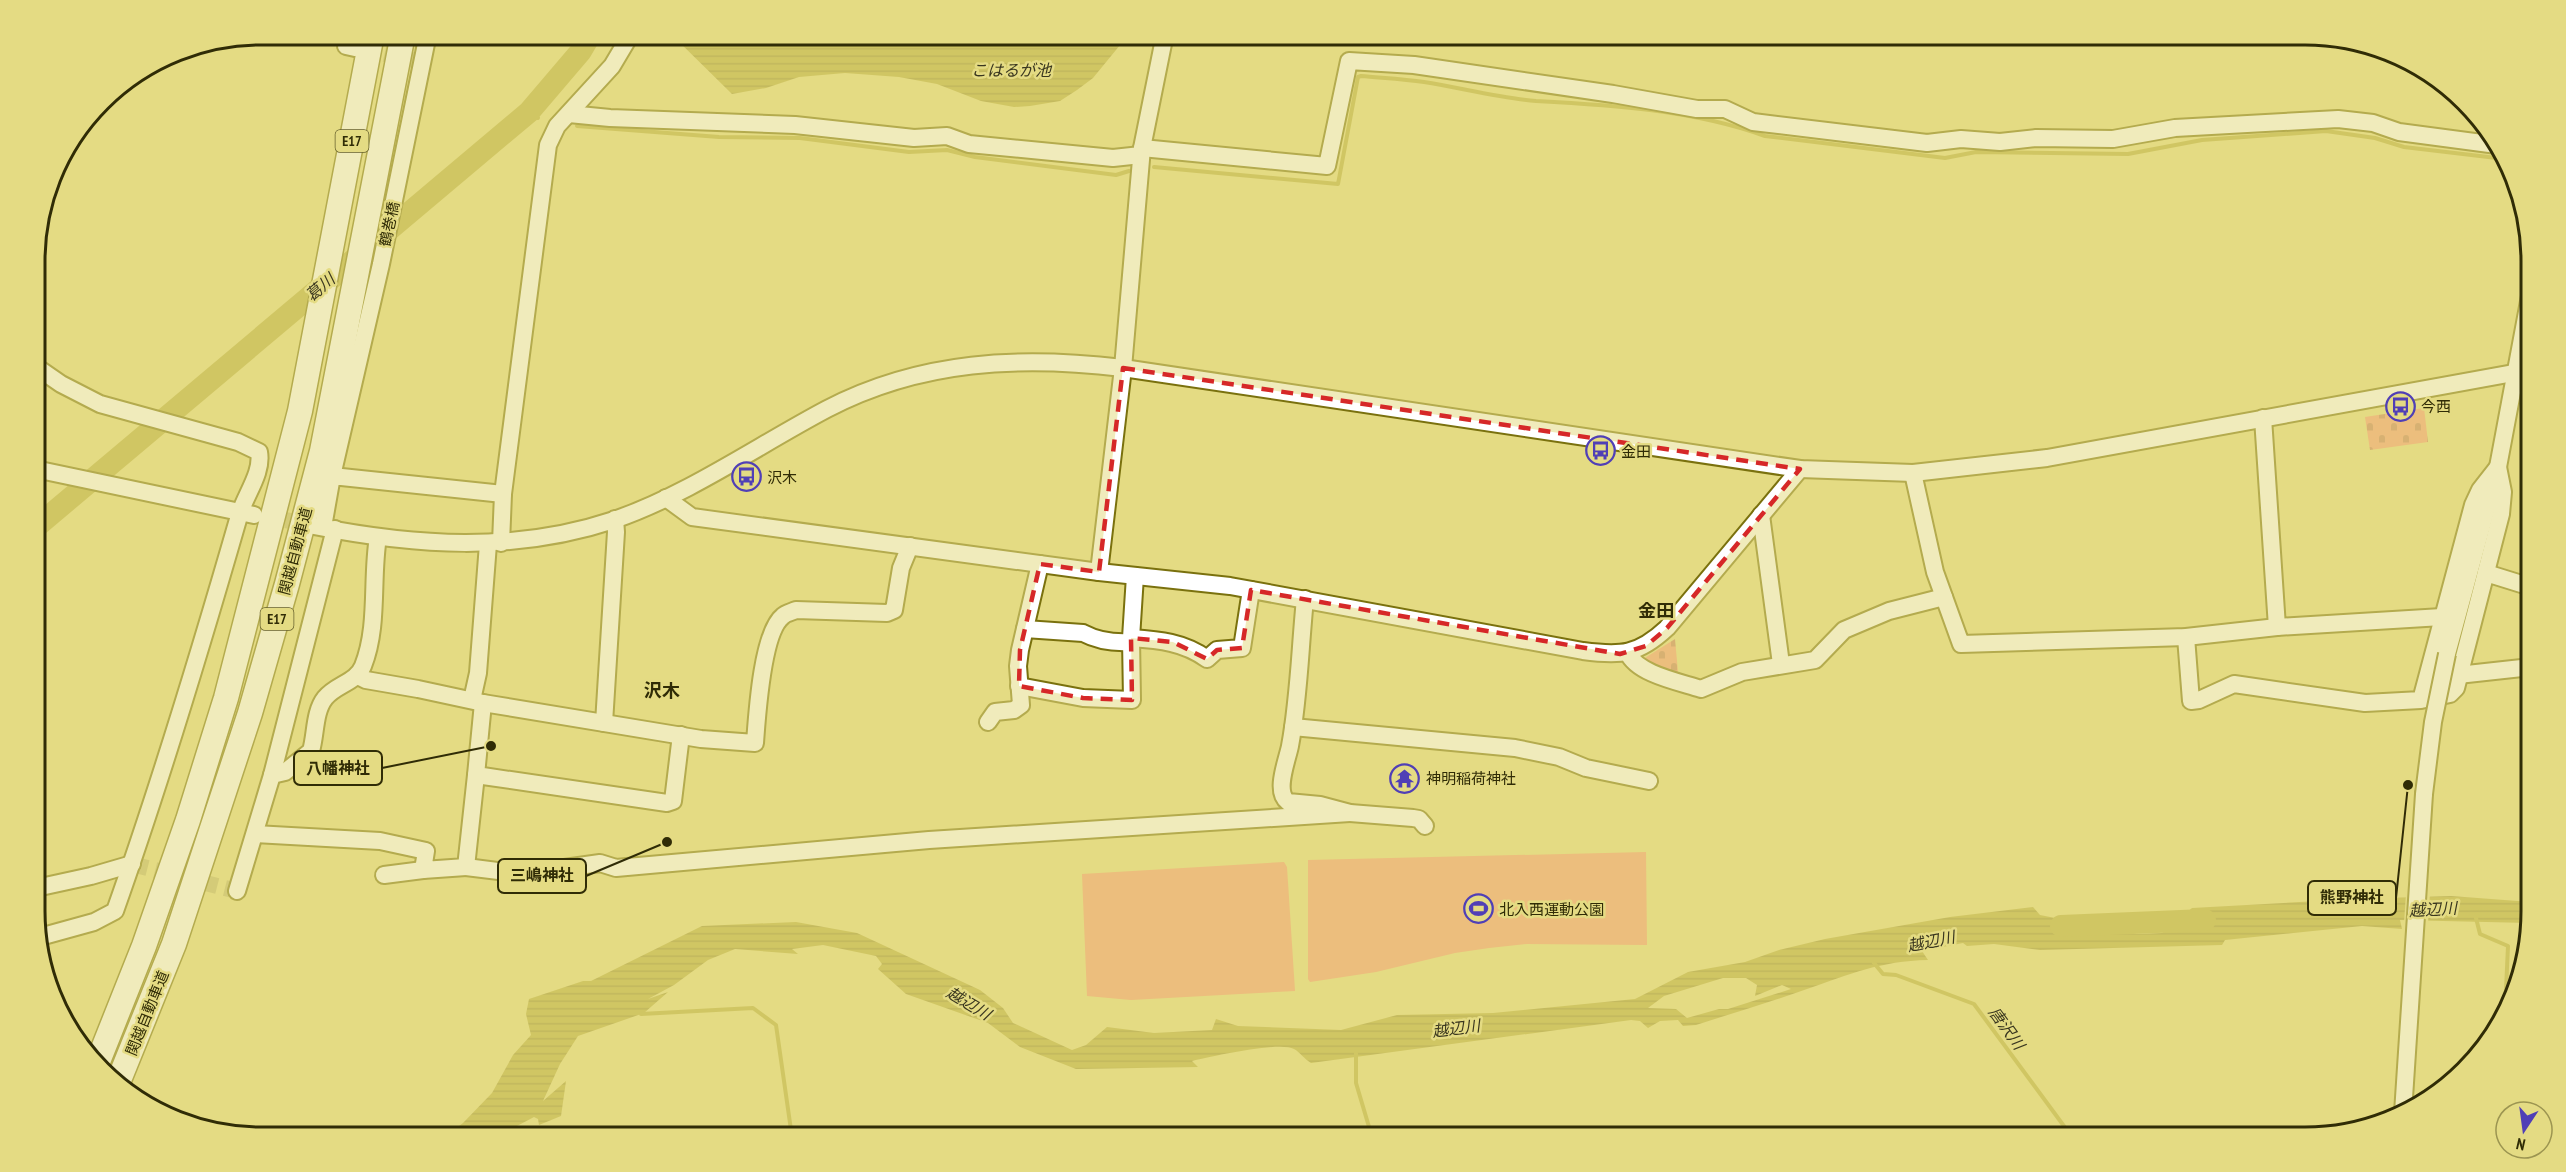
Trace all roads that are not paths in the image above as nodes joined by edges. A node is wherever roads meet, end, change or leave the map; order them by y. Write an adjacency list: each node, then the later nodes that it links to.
1 (358, 45): 66 (highway, 関越自動車道 / E17)
2 (401, 45): 67 (highway, 関越自動車道 / E17)
3 (424, 45): 18 (street, 鶴巻橋)
4 (625, 45): 6 (street)
5 (1164, 45): 8 (street)
6 (569, 114): 8 (street); 19 (street)
7 (2486, 143): 8 (street)
8 (1142, 151): 9 (street)
9 (1123, 368): 15 (street); 20 (street); 29 (street)
10 (2521, 371): 13 (street)
11 (45, 372): 21 (street)
12 (2521, 375): 14 (street)
13 (2263, 418): 17 (street); 37 (street)
14 (2498, 467): 30 (street); 36 (street); 68 (street, bridge)
15 (1800, 469): 17 (street); 22 (street)
16 (45, 470): 21 (street)
17 (1913, 473): 34 (street)
18 (332, 476): 19 (street); 24 (street, 鶴巻橋)
19 (503, 494): 26 (street)
20 (666, 498): 23 (street); 27 (street)
21 (247, 513): 59 (street)
22 (1761, 515): 41 (street); 42 (street)
23 (615, 519): 26 (street); 50 (street)
24 (324, 528): 25 (street); 53 (street, 鶴巻橋)
25 (378, 537): 26 (street); 45 (street)
26 (495, 544): 48 (street)
27 (910, 546): 28 (street); 52 (street)
28 (1040, 564): 29 (street); 38 (street)
29 (1099, 572): 31 (street)
30 (2486, 573): 32 (street); 44 (street)
31 (1136, 576): 33 (street); 40 (street)
32 (2521, 584)
33 (1251, 590): 35 (street); 40 (street)
34 (1944, 597): 39 (street); 42 (street)
35 (1305, 599): 41 (street); 51 (street)
36 (2442, 617): 37 (street); 47 (street)
37 (2277, 627): 39 (street)
38 (1025, 630): 40 (street); 46 (street)
39 (2186, 637): 47 (street)
40 (1131, 640): 46 (street)
41 (1628, 653): 42 (street)
42 (1781, 664)
43 (2521, 668): 44 (street)
44 (2458, 675): 47 (street)
45 (358, 676): 48 (street); 53 (street)
46 (1019, 686): 49 (street)
47 (2421, 700)
48 (477, 702): 50 (street); 54 (street)
49 (988, 722)
50 (604, 723): 52 (street)
51 (1293, 727): 55 (street); 56 (street)
52 (681, 735): 54 (street)
53 (272, 775): 58 (street, 鶴巻橋)
54 (476, 775): 60 (street)
55 (1649, 781)
56 (1350, 813): 57 (street); 60 (street)
57 (1425, 826)
58 (255, 834): 61 (street); 64 (street, 鶴巻橋)
59 (132, 864): 63 (street); 65 (street)
60 (466, 867): 61 (street)
61 (423, 870): 62 (street)
62 (384, 875)
63 (45, 886)
64 (237, 891)
65 (46, 935)
66 (101, 1055)
67 (121, 1075)
68 (2404, 1103)

